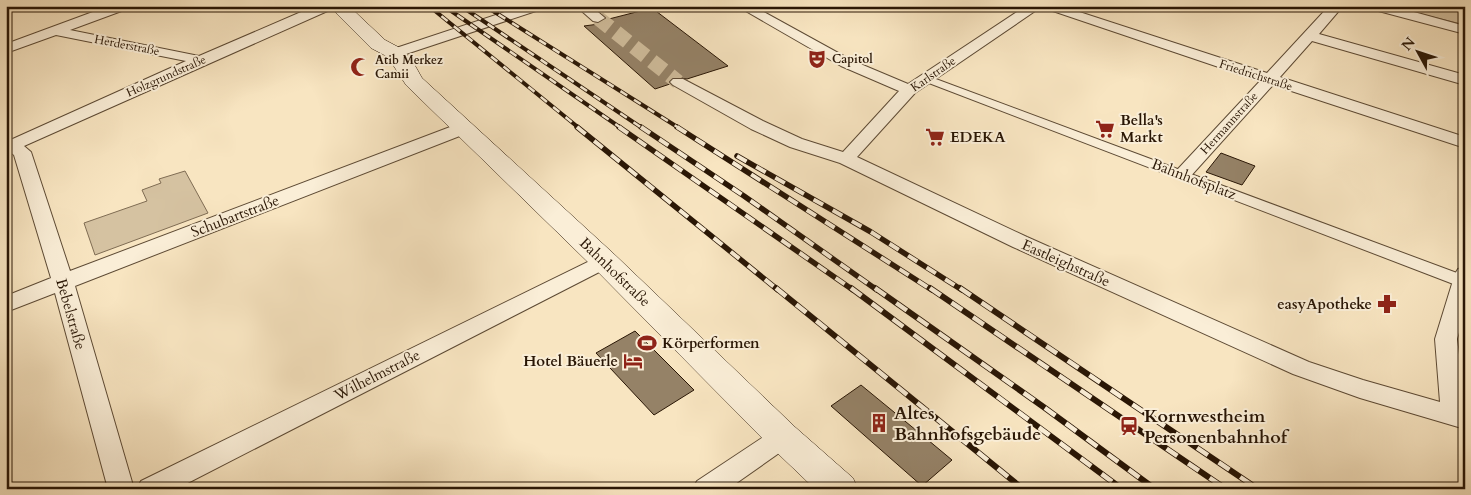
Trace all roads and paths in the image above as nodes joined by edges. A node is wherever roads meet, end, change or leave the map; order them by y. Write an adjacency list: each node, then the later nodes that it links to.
1 (122, 6): 14 (street)
2 (327, 6): 18 (street, Holzgrundstraße)
3 (344, 6): 17 (main road, Bahnhofstraße)
4 (361, 6): 17 (main road, Bahnhofstraße)
5 (537, 6): 17 (street)
6 (582, 6): 12 (street)
7 (742, 6): 23 (street)
8 (1036, 6): 19 (street, Karlstraße)
9 (1047, 6): 20 (street, Friedrichstraße)
10 (1336, 6): 15 (street, Hermannstraße)
11 (1376, 6): 13 (street)
12 (598, 18)
13 (1465, 30)
14 (55, 31): 16 (street); 18 (street, Herderstraße)
15 (1310, 36): 20 (street, Hermannstraße); 21 (street)
16 (6, 50)
17 (395, 53): 24 (main road, Bahnhofstraße)
18 (199, 61): 26 (street, Holzgrundstraße)
19 (926, 78): 23 (street, Karlstraße); 28 (street, Bahnhofsplatz)
20 (1268, 79): 25 (street, Friedrichstraße); 28 (street, Hermannstraße)
21 (1465, 80)
22 (678, 82): 27 (street, Eastleighstraße)
23 (909, 90): 27 (street, Karlstraße)
24 (464, 128): 29 (main road, Bahnhofstraße); 31 (street, Schubartstraße)
25 (1465, 143)
26 (9, 147): 31 (street, Bebelstraße)
27 (846, 159): 33 (street, Eastleighstraße)
28 (1183, 174): 30 (street, Bahnhofsplatz)
29 (604, 261): 34 (main road, Bahnhofstraße); 36 (street, Wilhelmstraße)
30 (1464, 279): 33 (street)
31 (63, 282): 32 (street, Schubartstraße); 35 (street, Bebelstraße)
32 (6, 304)
33 (1460, 417)
34 (783, 437): 37 (street); 38 (main road, Bahnhofstraße)
35 (121, 489)
36 (150, 489)
37 (706, 489)
38 (840, 489)

